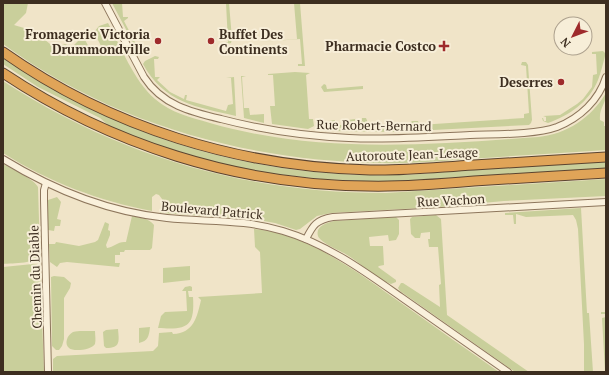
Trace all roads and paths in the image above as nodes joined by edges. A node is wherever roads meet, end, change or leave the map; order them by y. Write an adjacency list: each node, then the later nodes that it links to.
1 (105, 3): 4 (street, Rue Robert-Bernard)
2 (3, 52): 5 (highway, Autoroute Jean-Lesage)
3 (3, 73): 7 (highway)
4 (606, 76)
5 (606, 157)
6 (3, 159): 8 (street, Boulevard Patrick)
7 (606, 173)
8 (46, 183): 10 (street, Boulevard Patrick); 11 (street, Chemin du Diable)
9 (606, 202): 10 (street, Rue Vachon)
10 (306, 239): 12 (street, Boulevard Patrick)
11 (48, 372)
12 (508, 372)

